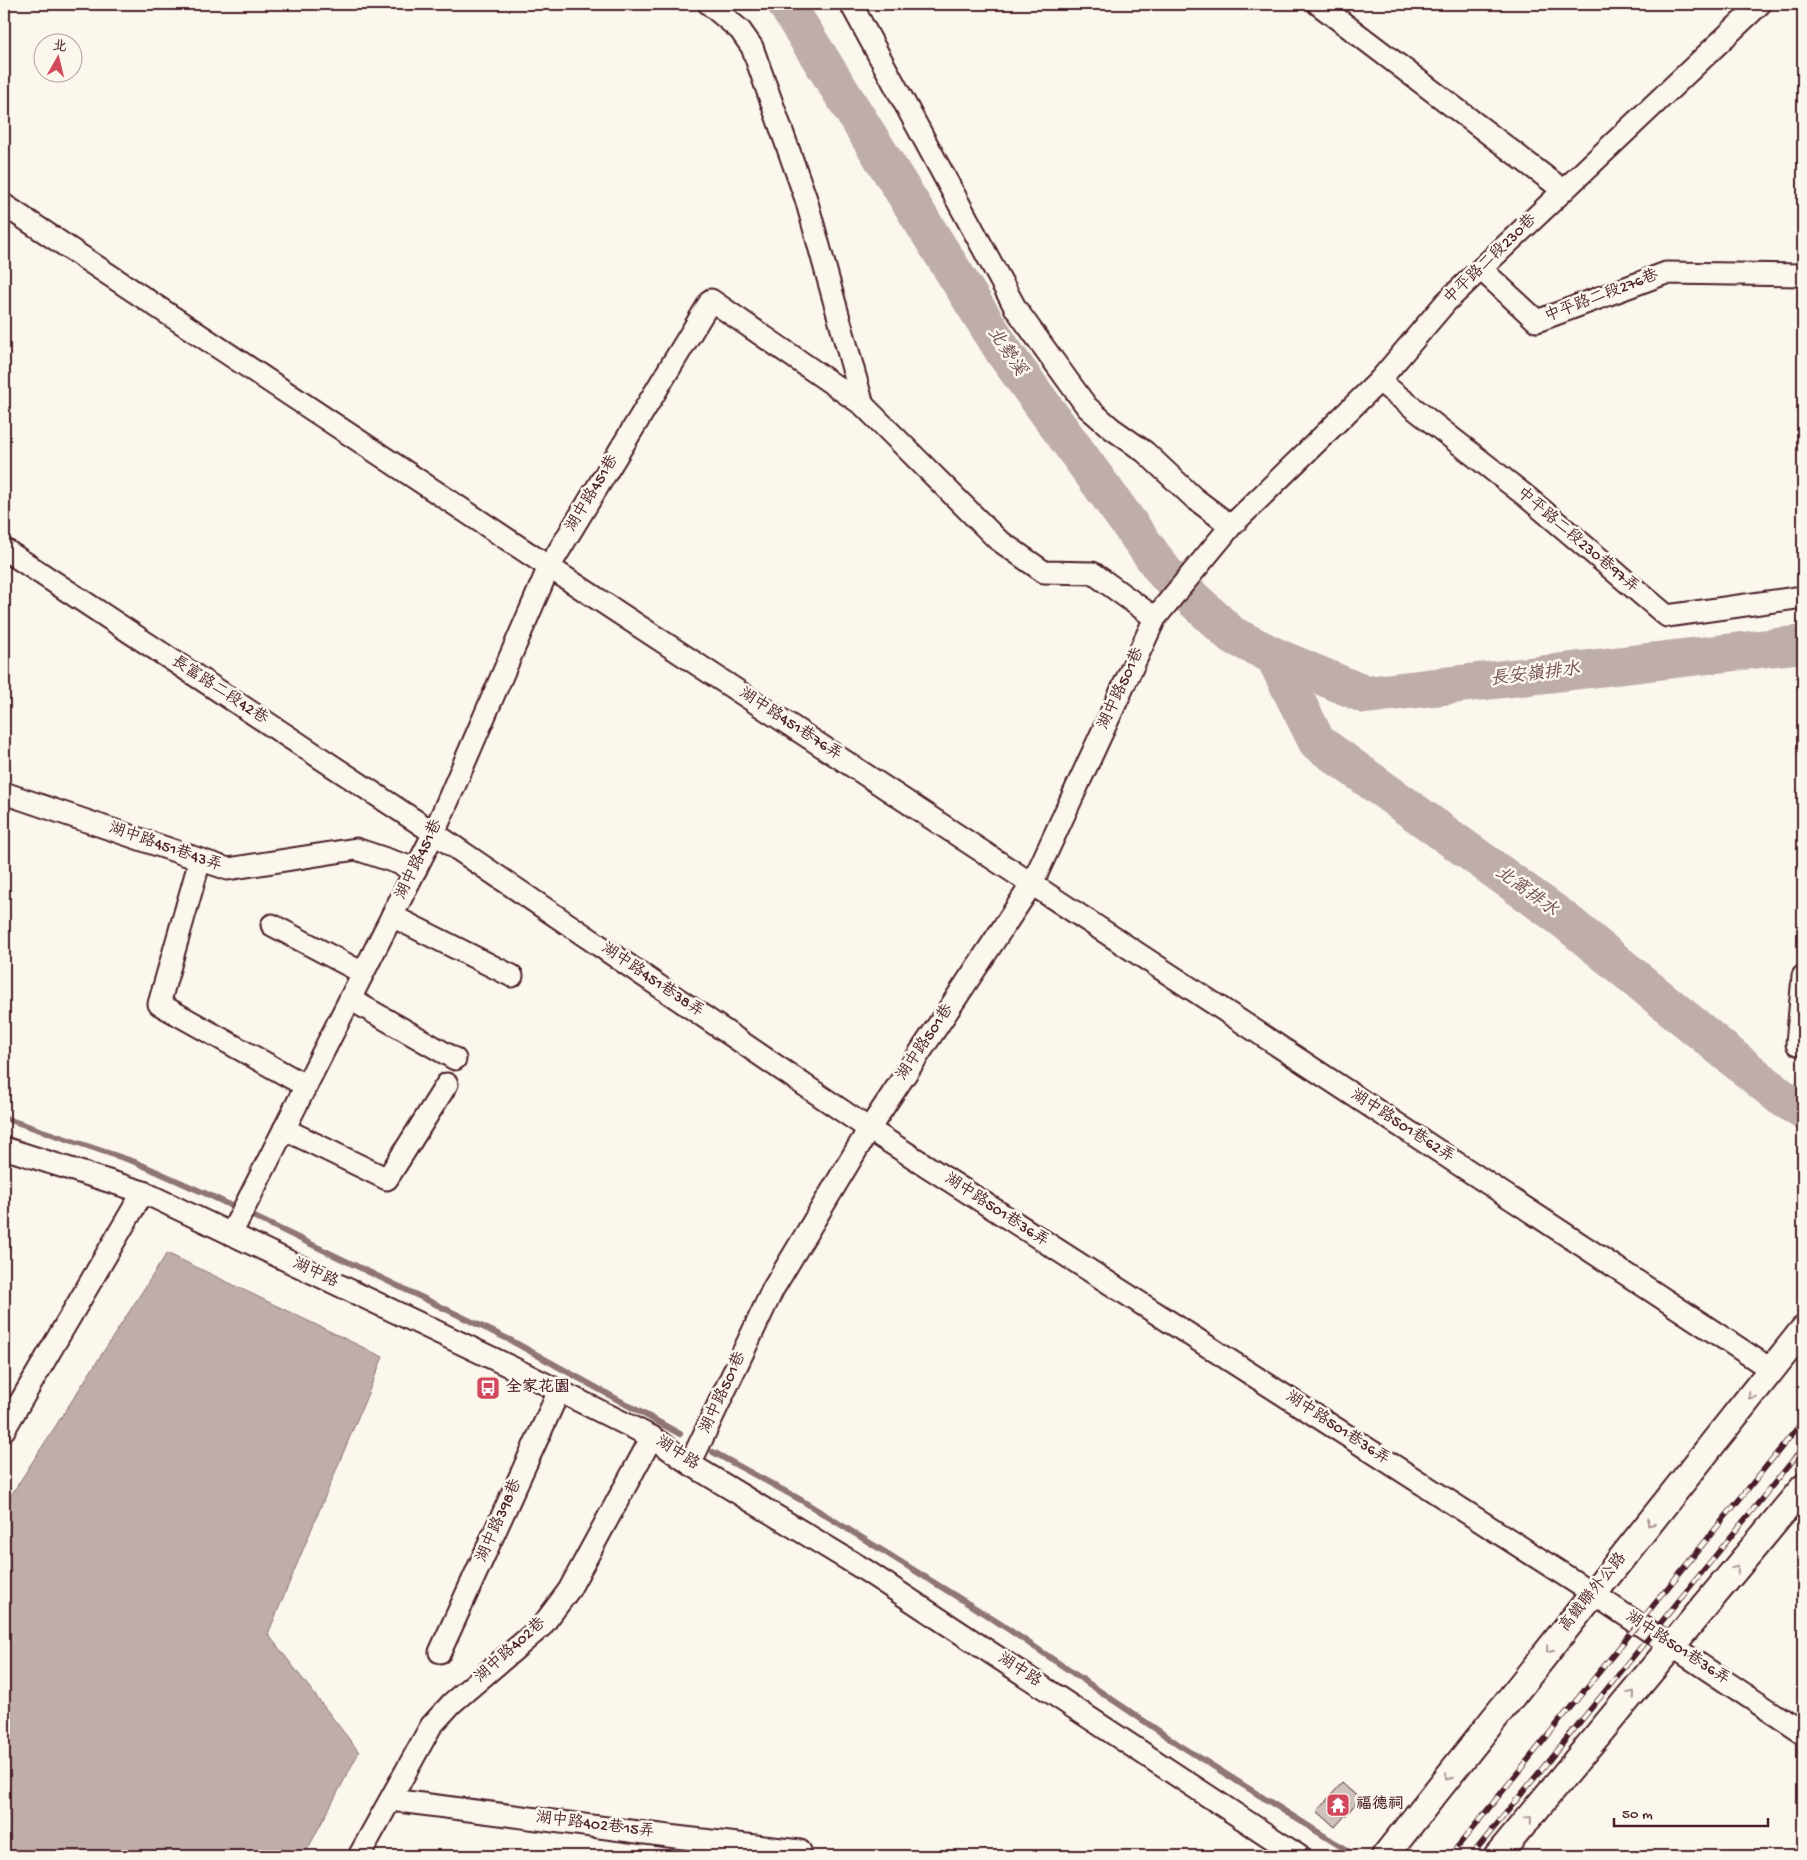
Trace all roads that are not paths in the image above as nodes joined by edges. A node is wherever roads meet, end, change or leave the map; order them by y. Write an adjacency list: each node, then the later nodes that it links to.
1 (708, 4): 10 (street)
2 (852, 4): 11 (street)
3 (1318, 4): 5 (street)
4 (1760, 4): 5 (street, 中平路二段230巷)
5 (1563, 190): 7 (street, 中平路二段230巷)
6 (4, 206): 13 (street, 湖中路451巷76弄)
7 (1481, 269): 8 (street, 中平路二段276巷); 9 (street, 中平路二段230巷)
8 (1803, 275)
9 (1379, 381): 11 (street, 中平路二段230巷); 14 (street, 中平路二段230巷97弄)
10 (863, 404): 13 (street, 湖中路451巷); 15 (street, 湖中路451巷)
11 (1231, 526): 15 (street, 湖中路501巷)
12 (4, 549): 17 (street, 長富路二段42巷)
13 (549, 566): 17 (street, 湖中路451巷); 20 (street, 湖中路451巷76弄)
14 (1803, 596)
15 (1154, 618): 20 (street, 湖中路501巷)
16 (4, 793): 18 (street, 湖中路451巷43弄)
17 (434, 832): 19 (street, 湖中路451巷); 31 (street, 湖中路451巷38弄)
18 (200, 860): 19 (street, 湖中路451巷43弄); 30 (street)
19 (416, 869): 21 (street, 湖中路451巷)
20 (1032, 884): 31 (street, 湖中路501巷); 37 (street, 湖中路501巷62弄)
21 (392, 916): 23 (street, 湖中路451巷); 24 (street)
22 (272, 925): 23 (street)
23 (363, 973): 26 (street, 湖中路451巷)
24 (512, 976)
25 (1803, 976): 27 (street)
26 (350, 999): 28 (street); 30 (street, 湖中路451巷)
27 (1797, 1044)
28 (455, 1059)
29 (446, 1084): 32 (street)
30 (306, 1086): 32 (street, 湖中路451巷)
31 (869, 1129): 41 (street, 湖中路501巷); 43 (street, 湖中路501巷36弄)
32 (284, 1130): 35 (street, 湖中路451巷)
33 (4, 1148): 34 (street, 湖中路)
34 (144, 1192): 35 (street, 湖中路); 39 (street)
35 (231, 1234): 38 (street, 湖中路)
36 (1803, 1330): 37 (main road, 高鐵聯外公路)
37 (1772, 1370): 43 (main road, 高鐵聯外公路, one-way to 43)
38 (559, 1391): 40 (street, 湖中路); 45 (street, 湖中路398巷)
39 (4, 1430)
40 (652, 1437): 41 (street, 湖中路); 47 (street, 湖中路402巷)
41 (690, 1464): 50 (street, 湖中路)
42 (1803, 1488): 44 (main road, one-way to 42)
43 (1594, 1594): 44 (street, 湖中路501巷36弄); 51 (main road, 高鐵聯外公路, one-way to 51)
44 (1672, 1646): 46 (street, 湖中路501巷36弄); 52 (main road, one-way to 44)
45 (440, 1652)
46 (1803, 1733)
47 (391, 1800): 48 (street, 湖中路402巷15弄); 49 (street, 湖中路402巷)
48 (800, 1851)
49 (360, 1856)
50 (1300, 1856)
51 (1385, 1856)
52 (1497, 1856)

